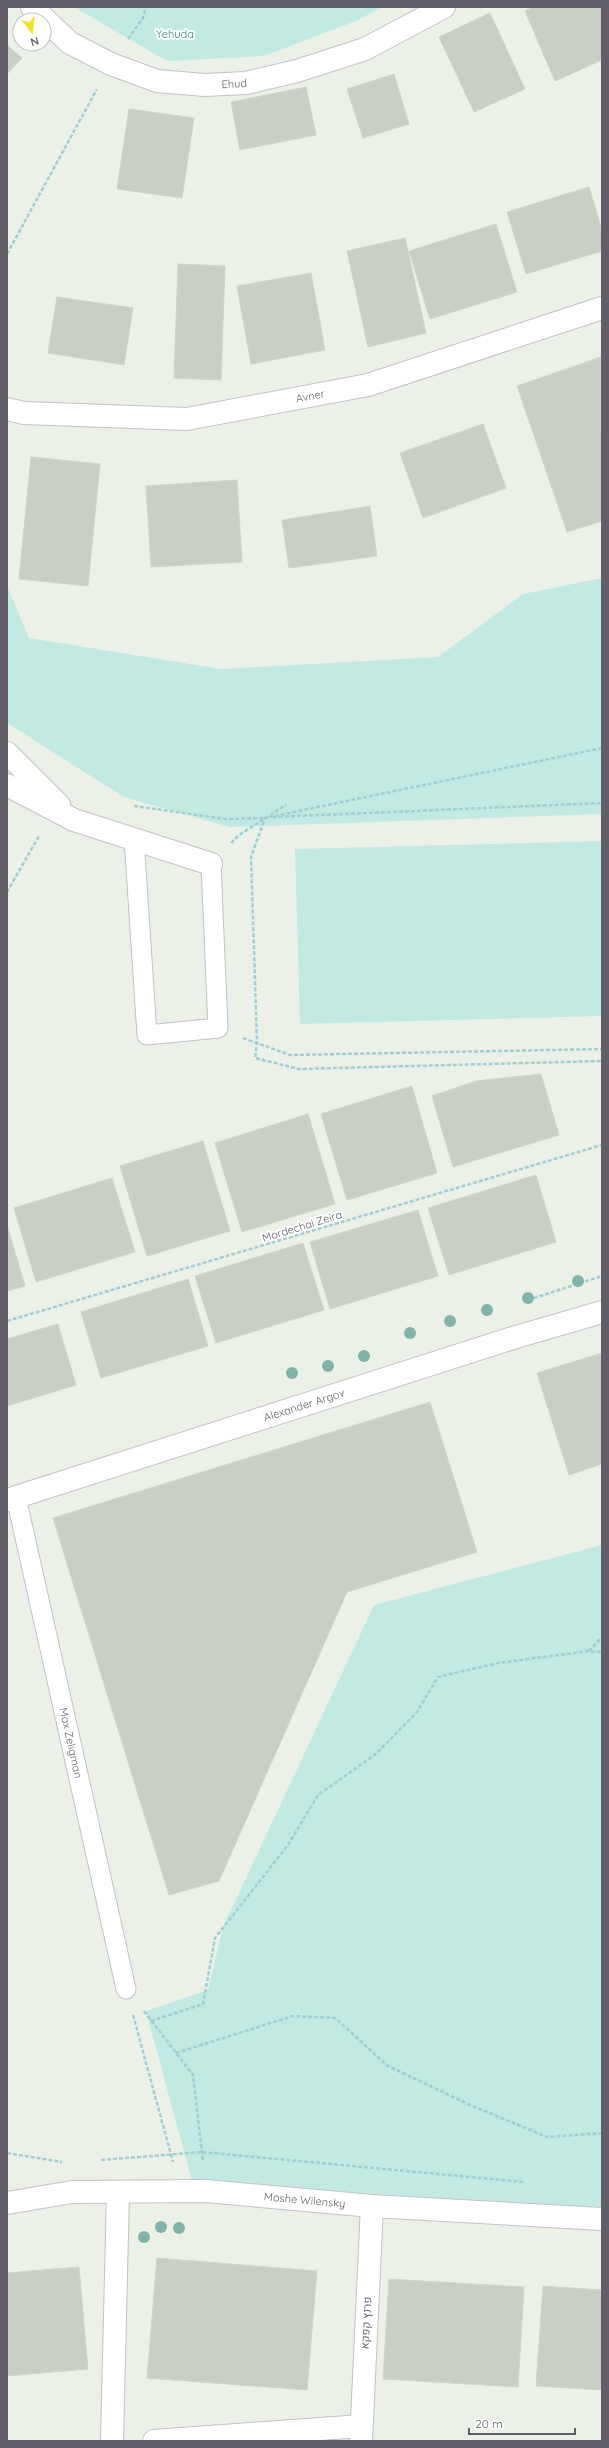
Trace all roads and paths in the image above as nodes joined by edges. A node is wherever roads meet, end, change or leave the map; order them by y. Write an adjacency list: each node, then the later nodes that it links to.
1 (32, 7): 4 (street, Ehud)
2 (146, 7): 4 (path)
3 (444, 7): 4 (street, Ehud)
4 (111, 64): 5 (path)
5 (7, 254)
6 (602, 308): 7 (street, Avner)
7 (7, 409)
8 (602, 748): 15 (path)
9 (7, 753): 16 (street)
10 (7, 785): 14 (street)
11 (602, 803): 15 (path)
12 (129, 805): 15 (path)
13 (286, 805): 15 (path)
14 (54, 809): 16 (street); 19 (path)
15 (265, 818): 18 (path); 21 (path)
16 (74, 820): 17 (street)
17 (134, 838): 18 (street); 20 (lane)
18 (211, 864): 20 (lane)
19 (7, 892)
20 (218, 1028): 21 (path)
21 (257, 1043): 22 (path); 23 (path)
22 (602, 1049)
23 (602, 1061)
24 (602, 1145): 26 (path, Mordechai Zeira)
25 (602, 1312): 27 (street, Alexander Argov)
26 (7, 1322)
27 (11, 1498): 31 (lane, Max Zeligman)
28 (602, 1637): 29 (path)
29 (589, 1651): 30 (path); 32 (path)
30 (602, 1652)
31 (126, 1989): 32 (path); 37 (path)
32 (152, 2021): 33 (path)
33 (176, 2053): 34 (path); 35 (path)
34 (602, 2133)
35 (202, 2152): 37 (path); 39 (path); 41 (path)
36 (7, 2153): 43 (path)
37 (171, 2154): 38 (path); 40 (path)
38 (96, 2160)
39 (531, 2183)
40 (180, 2191): 41 (street, Moshe Wilensky); 42 (street, Moshe Wilensky)
41 (206, 2191): 45 (street, Moshe Wilensky)
42 (118, 2192): 43 (street, Moshe Wilensky); 48 (street)
43 (52, 2196): 44 (street, Moshe Wilensky)
44 (7, 2203)
45 (372, 2206): 46 (street, Moshe Wilensky); 47 (street, פרנץ קפקא)
46 (602, 2219)
47 (361, 2434): 49 (street)
48 (112, 2441)
49 (154, 2441)

